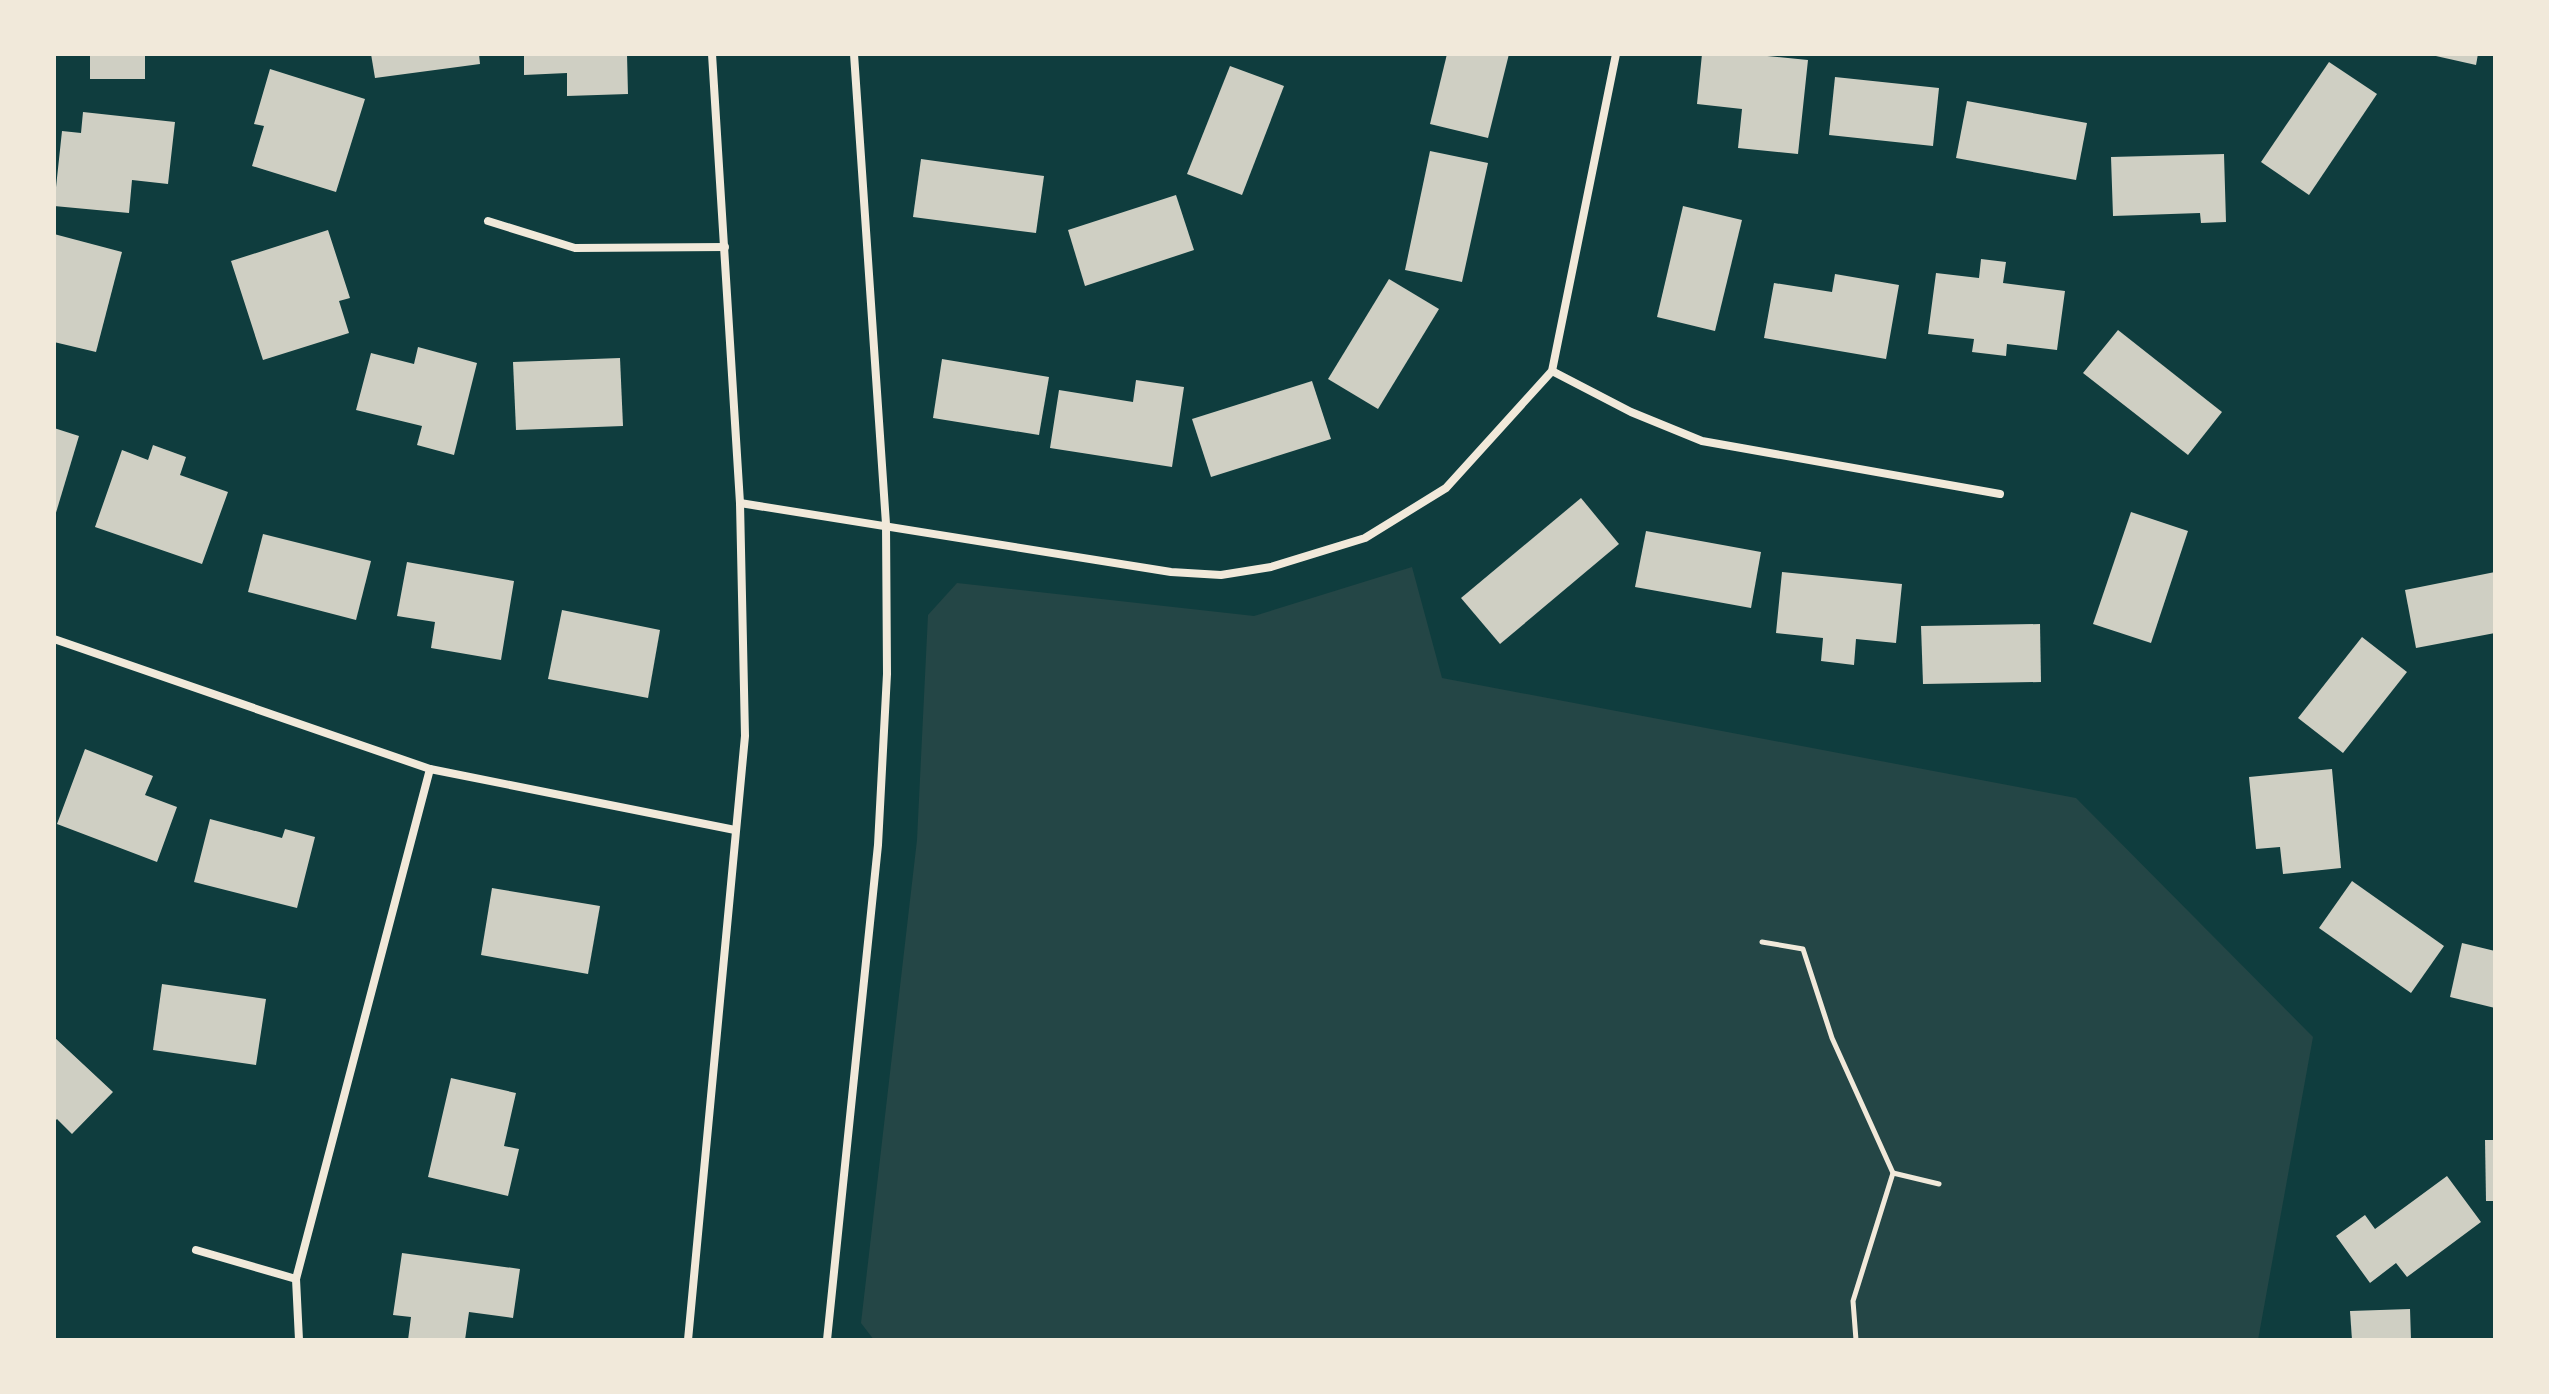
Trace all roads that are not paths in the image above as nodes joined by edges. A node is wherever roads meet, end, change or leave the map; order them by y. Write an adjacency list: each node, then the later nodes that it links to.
1 (712, 54): 5 (street)
2 (854, 54): 9 (street)
3 (1616, 54): 6 (street)
4 (488, 221): 5 (street)
5 (725, 247): 8 (street)
6 (1552, 371): 7 (street); 9 (street)
7 (2000, 494)
8 (740, 503): 9 (street); 12 (street)
9 (886, 524): 17 (street)
10 (54, 639): 11 (street)
11 (430, 769): 12 (street); 14 (street)
12 (735, 830): 16 (street)
13 (196, 1250): 14 (street)
14 (296, 1279): 15 (street)
15 (299, 1340)
16 (688, 1340)
17 (827, 1340)

